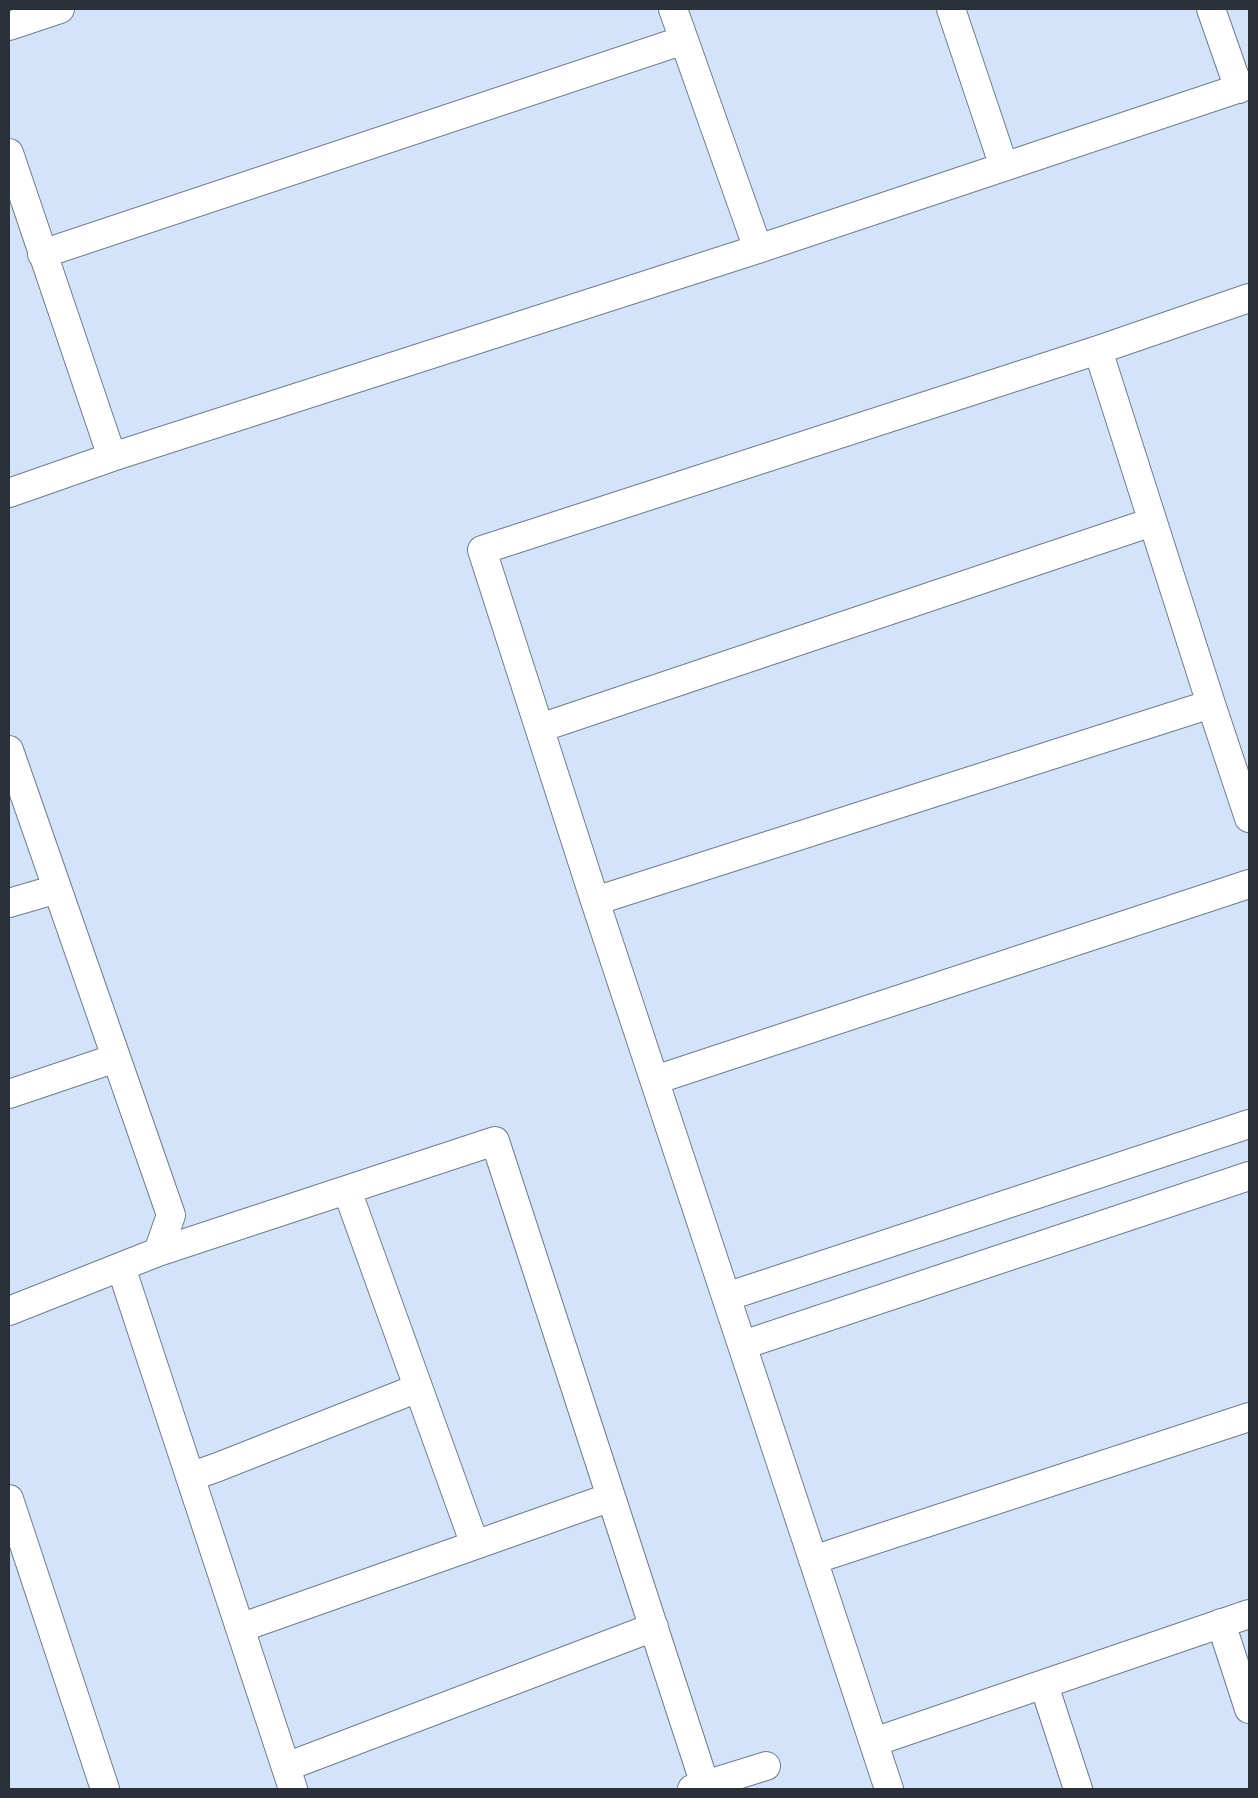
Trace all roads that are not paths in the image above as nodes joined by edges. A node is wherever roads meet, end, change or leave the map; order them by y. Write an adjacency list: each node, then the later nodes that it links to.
1 (60, 9): 5 (street)
2 (674, 9): 6 (street)
3 (951, 9): 9 (street)
4 (1211, 9): 7 (street)
5 (9, 26)
6 (684, 40): 10 (street); 11 (street)
7 (1244, 87): 9 (street)
8 (9, 153): 11 (street)
9 (1004, 167): 10 (street)
10 (758, 249): 14 (street)
11 (42, 254): 14 (street)
12 (1249, 298): 13 (street)
13 (1098, 350): 16 (street); 18 (street)
14 (112, 457): 15 (street)
15 (9, 493)
16 (1152, 522): 17 (street); 18 (street)
17 (1211, 704): 20 (street); 23 (street)
18 (540, 728): 23 (street)
19 (9, 750): 22 (street)
20 (1249, 818)
21 (1249, 884): 26 (street)
22 (58, 889): 24 (street); 25 (street)
23 (595, 901): 26 (street)
24 (9, 903)
25 (116, 1058): 27 (street); 31 (street)
26 (655, 1080): 33 (street)
27 (9, 1094)
28 (1249, 1124): 33 (street)
29 (1249, 1176): 35 (street)
30 (347, 1190): 31 (street); 36 (street); 39 (street)
31 (158, 1252): 32 (street)
32 (121, 1266): 34 (street); 38 (street)
33 (726, 1297): 35 (street)
34 (9, 1311)
35 (742, 1345): 42 (street)
36 (418, 1388): 38 (street); 41 (street)
37 (1249, 1417): 42 (street)
38 (190, 1477): 45 (street)
39 (611, 1497): 41 (street); 46 (street)
40 (9, 1499): 53 (street)
41 (475, 1545): 45 (street)
42 (813, 1560): 49 (street)
43 (1249, 1614): 44 (street)
44 (1221, 1623): 47 (street); 48 (street)
45 (240, 1628): 51 (street)
46 (654, 1628): 51 (street); 52 (street)
47 (1044, 1685): 49 (street); 55 (street)
48 (1249, 1709)
49 (874, 1742): 54 (street)
50 (766, 1766): 52 (street)
51 (290, 1778)
52 (698, 1787)
53 (105, 1789)
54 (889, 1789)
55 (1078, 1789)

